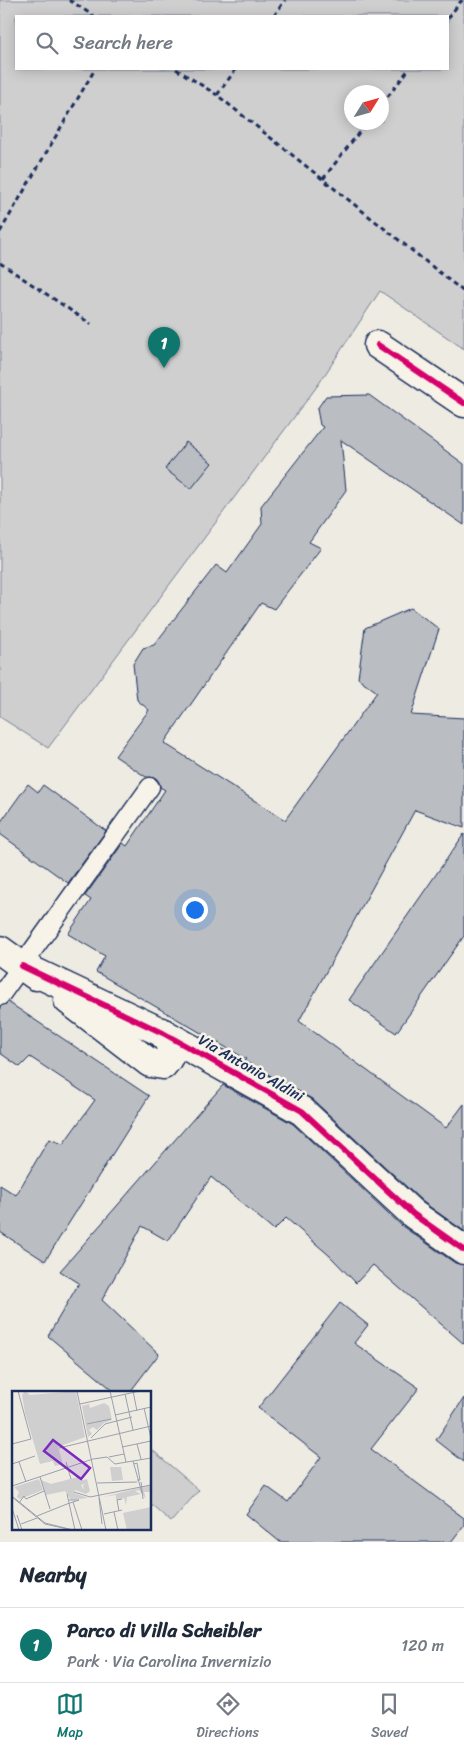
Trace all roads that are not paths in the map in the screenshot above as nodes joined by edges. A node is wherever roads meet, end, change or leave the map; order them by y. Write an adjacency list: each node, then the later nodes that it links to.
1 (378, 344): 2 (street)
2 (464, 403)
3 (150, 786): 5 (lane)
4 (0, 950): 5 (street, Via Antonio Aldini)
5 (22, 966): 6 (lane); 7 (street, Via Antonio Aldini)
6 (0, 996)
7 (464, 1250)

